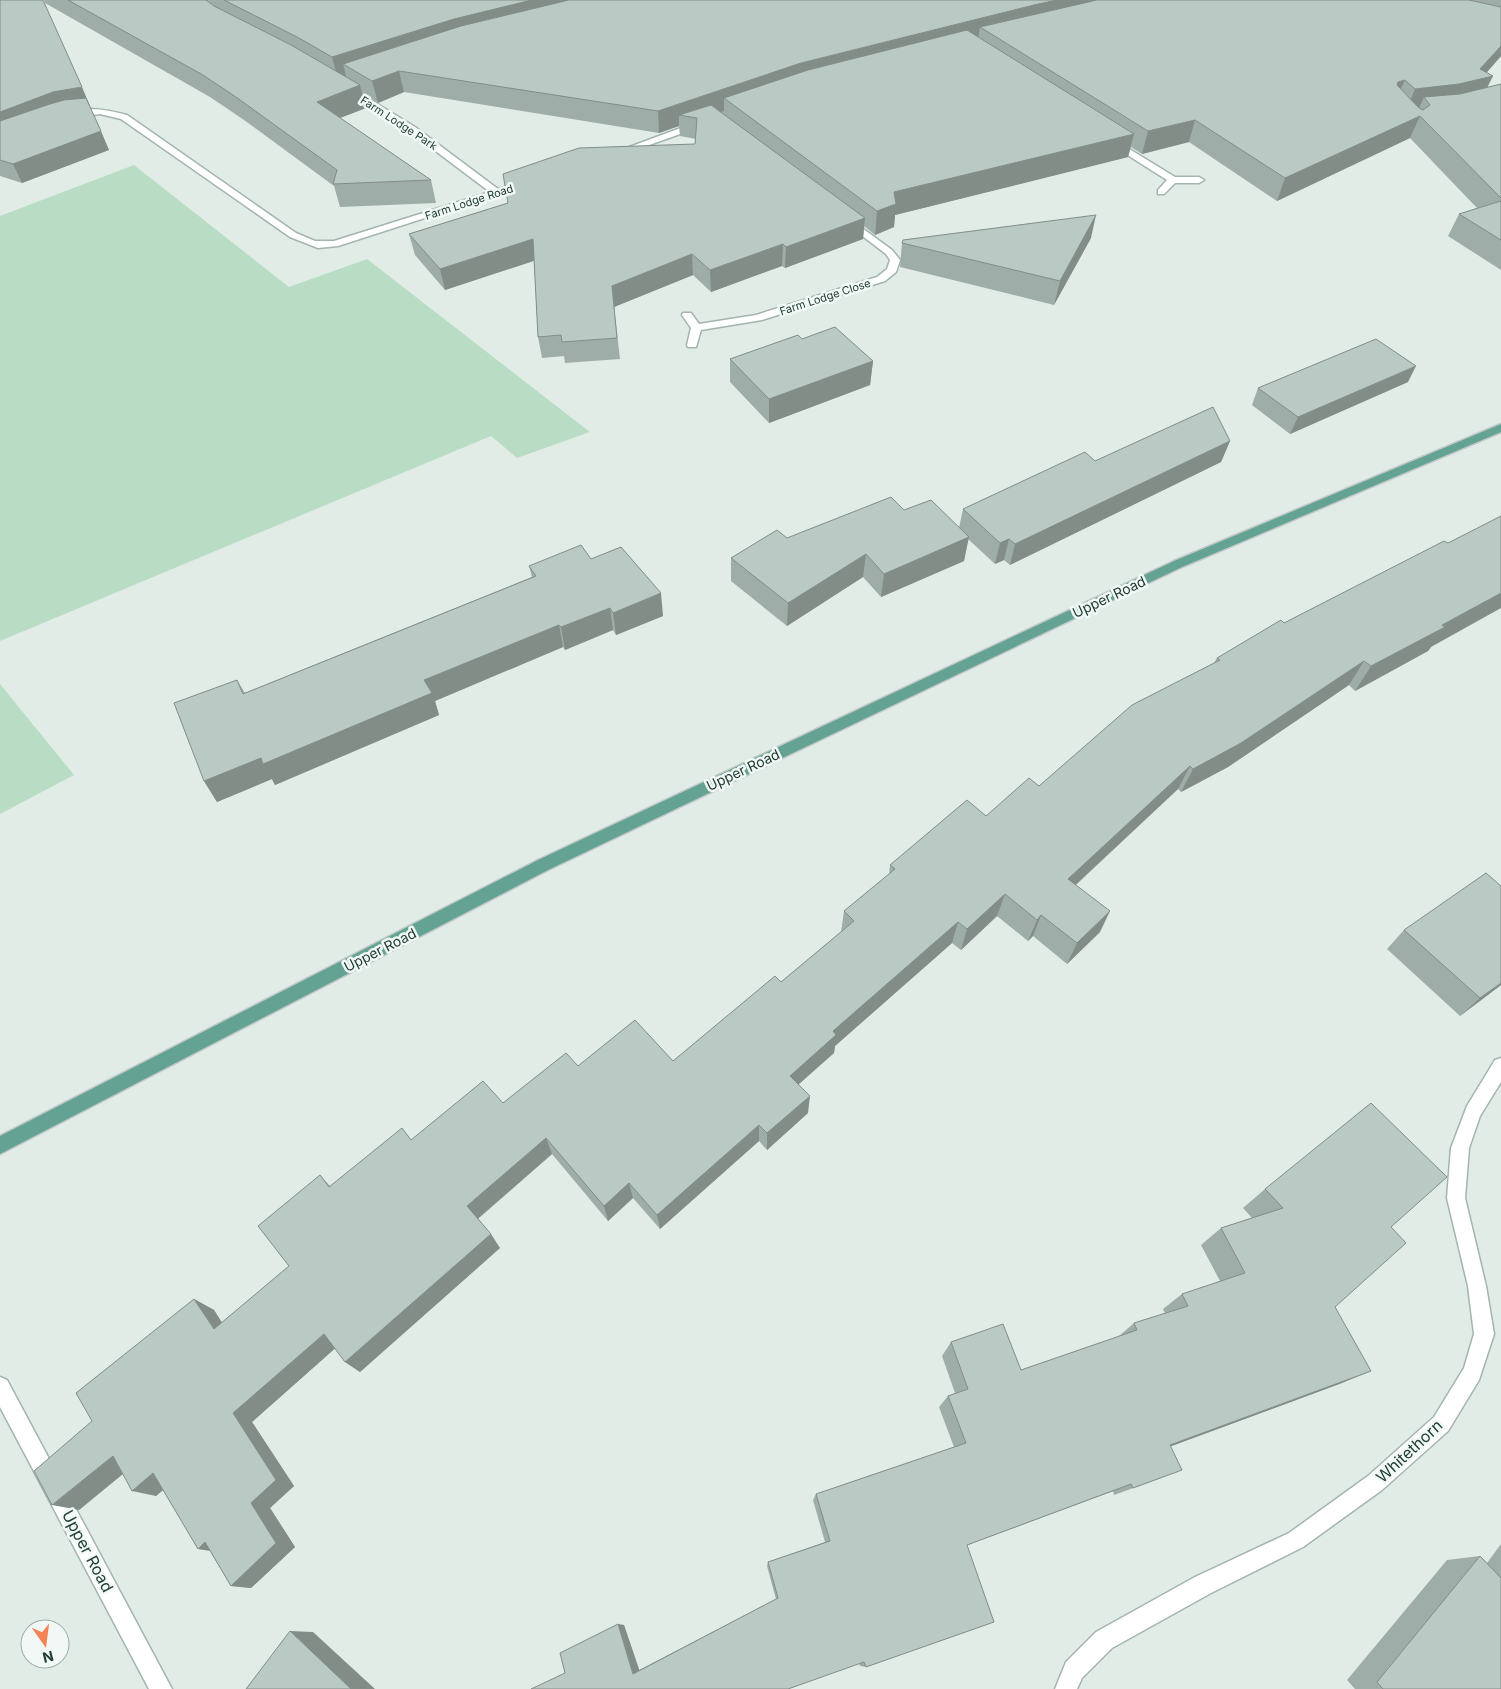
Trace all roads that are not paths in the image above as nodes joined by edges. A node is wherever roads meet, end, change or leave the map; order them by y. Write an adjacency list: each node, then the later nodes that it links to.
1 (348, 81): 10 (street, Farm Lodge Park)
2 (62, 118): 10 (street, Farm Lodge Road)
3 (704, 123): 5 (street)
4 (1107, 138): 6 (street)
5 (612, 154)
6 (1173, 180): 7 (street); 9 (street)
7 (1199, 180)
8 (532, 182): 10 (street, Farm Lodge Road)
9 (1161, 192)
10 (497, 193)
11 (836, 212): 13 (street, Farm Lodge Close)
12 (686, 315): 13 (street)
13 (696, 328): 14 (street)
14 (692, 345)
15 (1501, 428): 17 (main road, Upper Road)
16 (1501, 1066): 20 (street, Whitethorn)
17 (0, 1145)
18 (0, 1387): 19 (street, Upper Road)
19 (161, 1689)
20 (1066, 1689)

